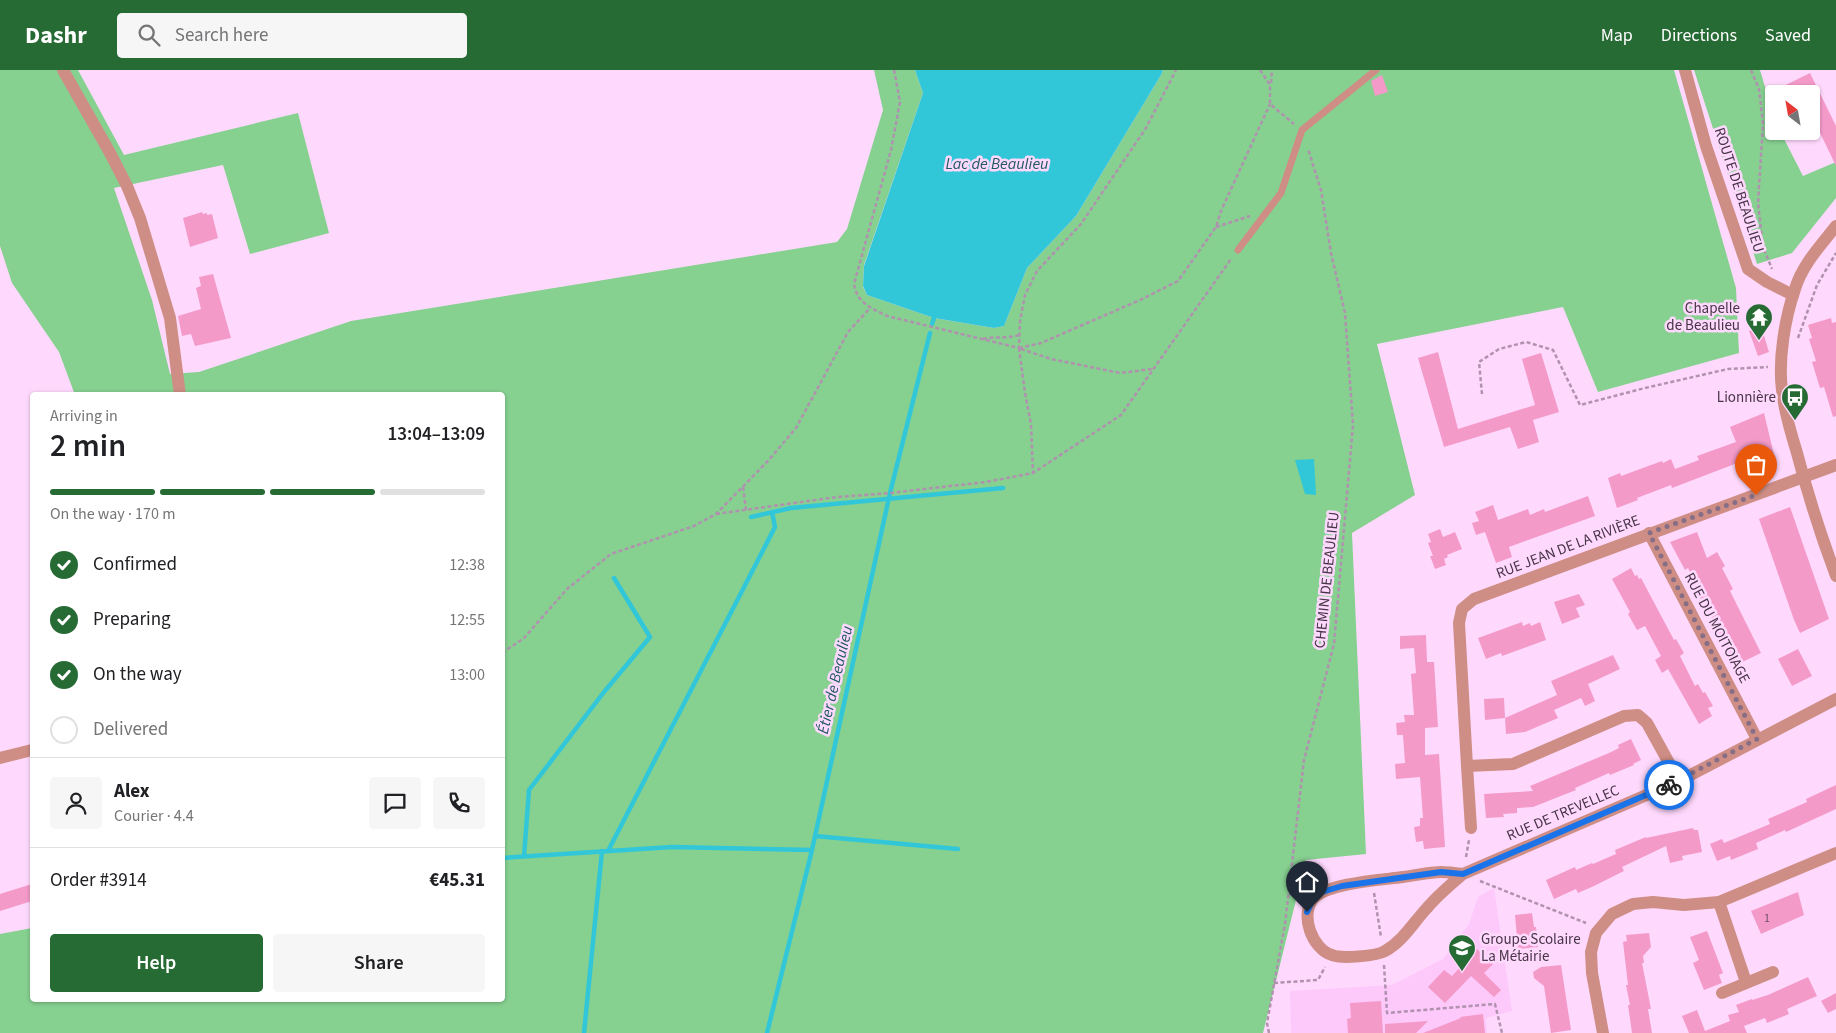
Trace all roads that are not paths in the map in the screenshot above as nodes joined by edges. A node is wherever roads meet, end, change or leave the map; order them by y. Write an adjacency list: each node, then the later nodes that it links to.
1 (64, 70): 7 (street)
2 (1376, 70): 5 (lane)
3 (1685, 70): 6 (street, ROUTE DE BEAULIEU)
4 (1834, 231): 6 (street)
5 (1238, 250)
6 (1793, 295): 9 (street)
7 (180, 392)
8 (1836, 465): 9 (street, RUE JEAN DE LA RIVIÈRE)
9 (1804, 477): 10 (street, RUE JEAN DE LA RIVIÈRE); 11 (street)
10 (1649, 533): 13 (street, RUE DU MOITOIAGE); 16 (street, RUE JEAN DE LA RIVIÈRE)
11 (1836, 576)
12 (1836, 698): 13 (street, RUE DE TREVELLEC)
13 (1757, 739): 17 (street, RUE DE TREVELLEC)
14 (30, 750): 15 (street)
15 (0, 758)
16 (1468, 766): 17 (street); 18 (street, RUE JEAN DE LA RIVIÈRE)
17 (1679, 781): 20 (street, RUE DE TREVELLEC)
18 (1471, 828)
19 (1836, 853): 21 (street)
20 (1463, 874): 20 (street, RUE DE TREVELLEC)
21 (1719, 902): 23 (street); 25 (street)
22 (1773, 972): 23 (street)
23 (1746, 982): 24 (street)
24 (1722, 993)
25 (1603, 1033)

